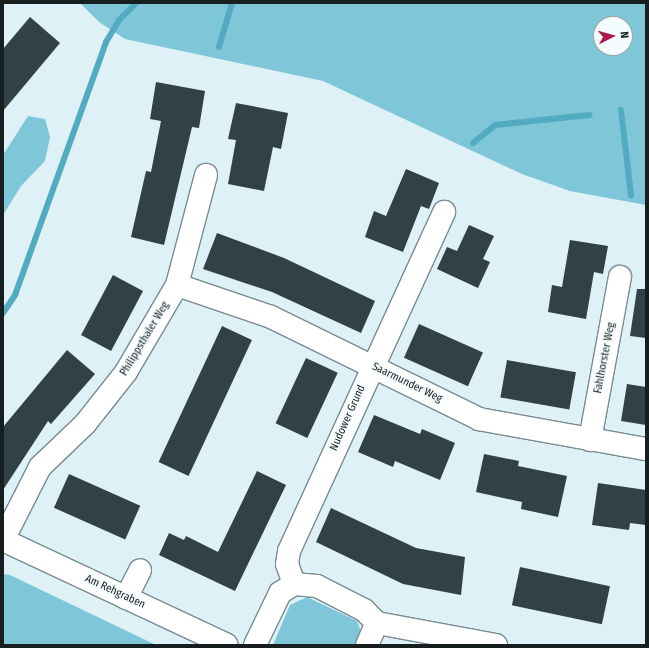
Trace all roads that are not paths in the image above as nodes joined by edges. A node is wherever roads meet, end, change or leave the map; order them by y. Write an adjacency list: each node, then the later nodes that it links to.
1 (206, 174): 4 (street, Philippsthaler Weg)
2 (444, 212): 5 (street, Nudower Grund)
3 (620, 277): 6 (street, Fahlhorster Weg)
4 (177, 285): 5 (street, Saarmunder Weg); 8 (street, Philippsthaler Weg)
5 (371, 366): 6 (street, Saarmunder Weg); 10 (street, Nudower Grund)
6 (590, 440): 7 (street, Saarmunder Weg)
7 (646, 449)
8 (3, 540): 11 (street, Am Rehgraben)
9 (140, 570): 11 (street)
10 (294, 584): 12 (street); 14 (street)
11 (126, 598): 13 (street, Am Rehgraben)
12 (377, 623): 15 (street); 16 (street)
13 (227, 645)
14 (255, 645)
15 (367, 645)
16 (496, 645)

